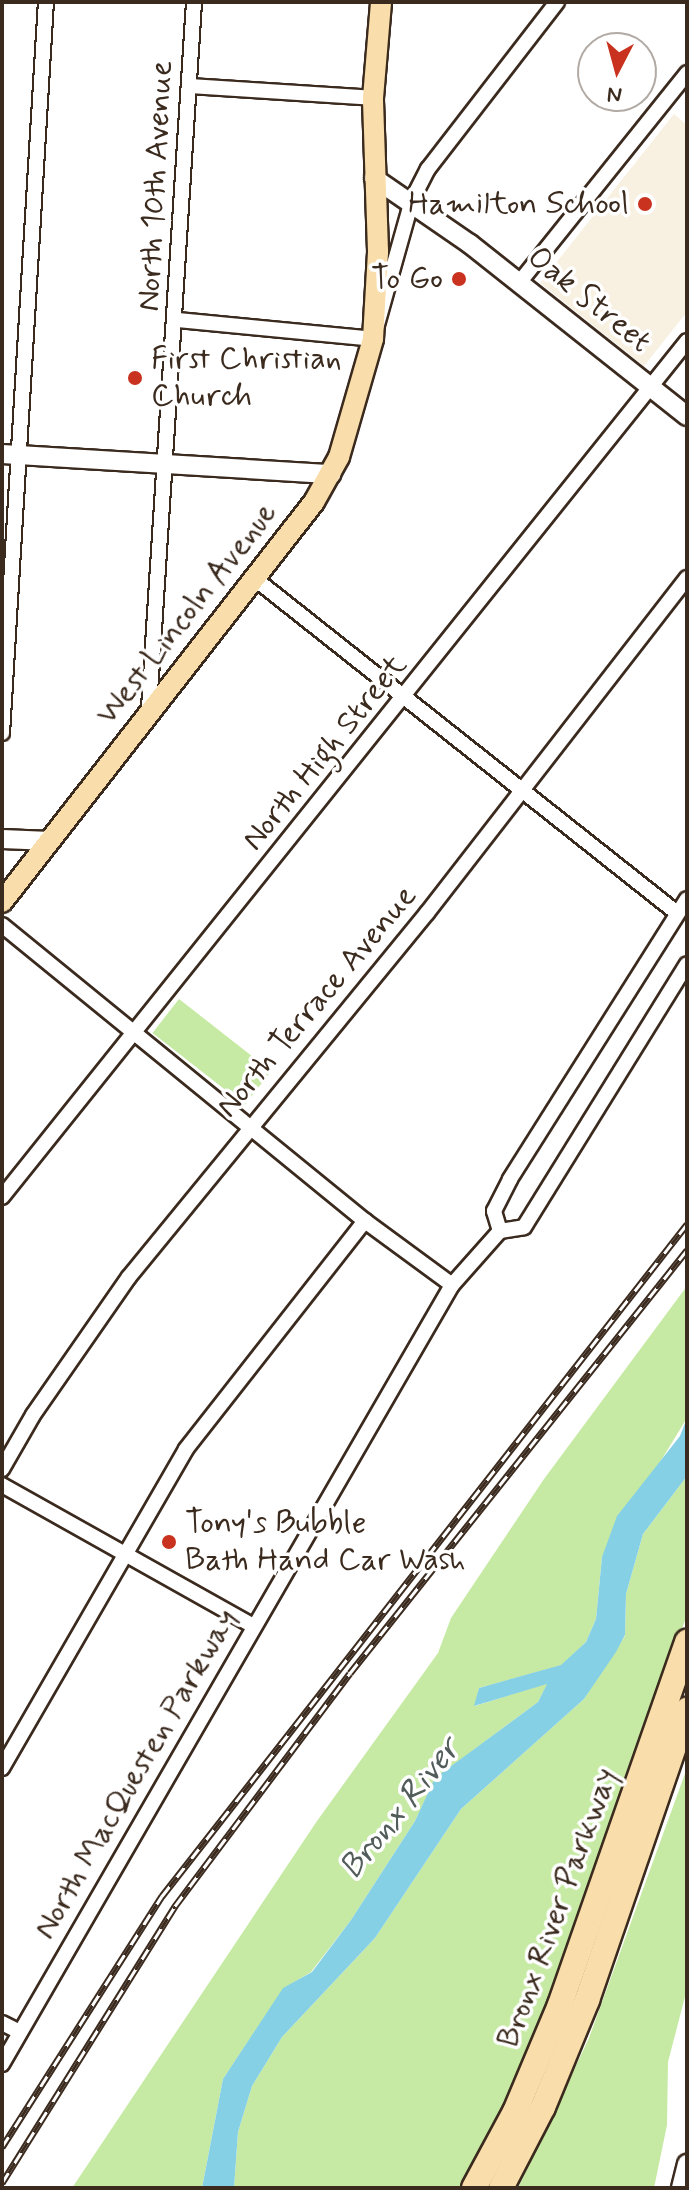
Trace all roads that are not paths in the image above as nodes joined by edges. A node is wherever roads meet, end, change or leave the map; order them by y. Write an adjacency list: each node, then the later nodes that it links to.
1 (46, 2): 16 (street)
2 (194, 2): 6 (street, North 10th Avenue)
3 (381, 2): 7 (main road, West Lincoln Avenue)
4 (557, 2): 9 (street, West Lincoln Avenue)
5 (687, 73): 10 (street)
6 (189, 86): 7 (street); 11 (street, North 10th Avenue)
7 (373, 98): 8 (main road, West Lincoln Avenue)
8 (374, 178): 9 (street, Oak Street); 12 (main road, West Lincoln Avenue)
9 (412, 200): 10 (street, Oak Street); 12 (street, West Lincoln Avenue)
10 (519, 283): 14 (street, Oak Street)
11 (177, 320): 12 (street); 17 (street, North 10th Avenue)
12 (373, 339): 18 (main road, West Lincoln Avenue)
13 (687, 341): 14 (street, North High Street)
14 (650, 388): 15 (street, Oak Street); 21 (street, North High Street)
15 (687, 416)
16 (10, 454): 17 (street); 23 (street)
17 (165, 466): 18 (street); 22 (street, North 10th Avenue)
18 (331, 474): 19 (main road, West Lincoln Avenue)
19 (254, 578): 21 (street); 22 (main road, West Lincoln Avenue)
20 (687, 578): 24 (street, North Terrace Avenue)
21 (405, 700): 24 (street); 32 (street, North High Street)
22 (149, 708): 26 (main road, West Lincoln Avenue)
23 (2, 733)
24 (520, 793): 29 (street); 33 (street, North Terrace Avenue)
25 (2, 839): 26 (street)
26 (50, 841): 28 (main road, West Lincoln Avenue)
27 (687, 899): 29 (street)
28 (2, 902)
29 (677, 913): 36 (street)
30 (2, 925): 32 (street)
31 (687, 964): 36 (street, North MacQuesten Parkway)
32 (132, 1033): 33 (street); 34 (street, North High Street)
33 (250, 1125): 35 (street); 38 (street, North Terrace Avenue)
34 (2, 1197)
35 (365, 1221): 37 (street); 40 (street)
36 (500, 1231): 37 (street, North MacQuesten Parkway)
37 (452, 1285): 41 (street, North MacQuesten Parkway)
38 (2, 1469)
39 (2, 1485): 40 (street)
40 (124, 1554): 41 (street); 44 (street)
41 (253, 1626): 46 (street, North MacQuesten Parkway)
42 (687, 1642): 49 (highway, Bronx River Parkway)
43 (687, 1710): 50 (highway, Bronx River Parkway)
44 (2, 1768)
45 (2, 2023): 46 (street)
46 (20, 2032): 47 (street, North MacQuesten Parkway)
47 (2, 2064)
48 (687, 2164): 51 (street)
49 (474, 2188)
50 (501, 2188)
51 (681, 2188)

